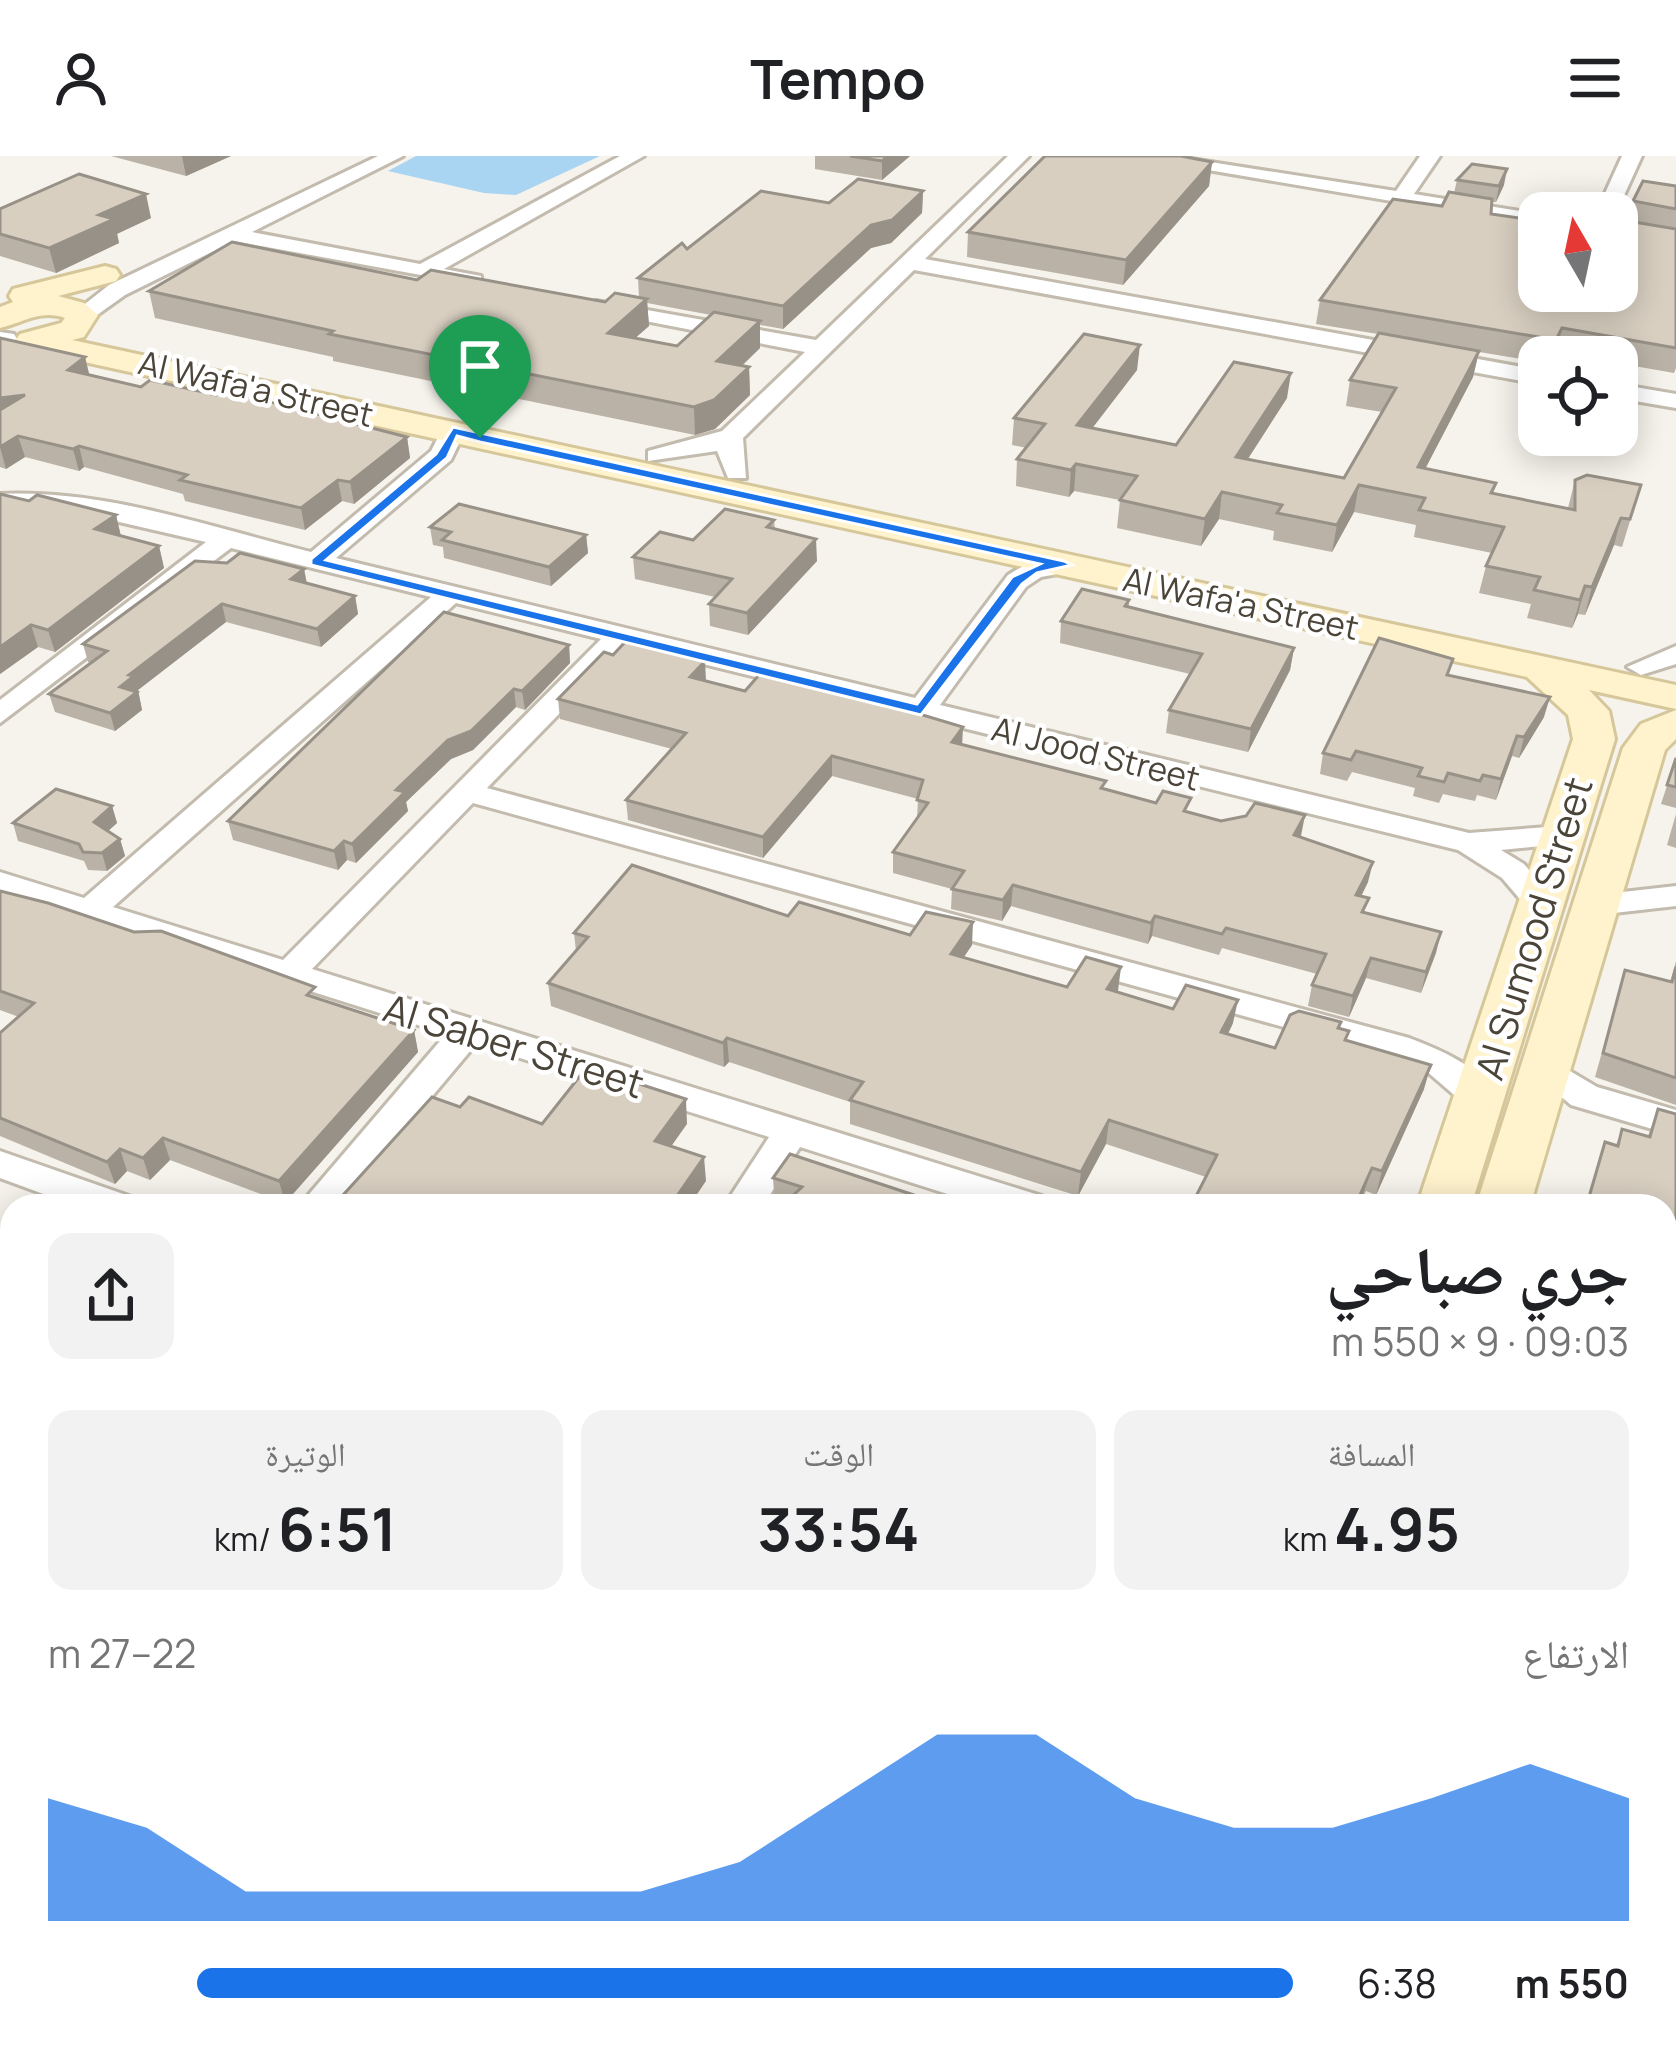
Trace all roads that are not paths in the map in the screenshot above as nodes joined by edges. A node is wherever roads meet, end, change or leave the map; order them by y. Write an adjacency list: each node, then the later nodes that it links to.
1 (393, 156): 8 (street)
2 (634, 156): 14 (street)
3 (1019, 156): 13 (street)
4 (1135, 156): 7 (street)
5 (1430, 156): 10 (street)
6 (1632, 156): 9 (street)
7 (1221, 162): 10 (street)
8 (332, 186): 12 (street); 15 (street)
9 (1616, 192)
10 (1402, 198): 11 (street)
11 (1518, 217)
12 (235, 235): 14 (street); 18 (street)
13 (909, 263): 20 (street); 21 (street)
14 (424, 271): 16 (street)
15 (105, 275): 19 (street)
16 (487, 284)
17 (572, 300): 20 (street)
18 (80, 320): 19 (street); 26 (street, Al Wafa'a Street)
19 (10, 322): 24 (street, Al Wafa'a Street)
20 (821, 348): 25 (street)
21 (1518, 372)
22 (1638, 395): 23 (street)
23 (1676, 401)
24 (453, 431): 30 (street); 31 (street, Al Wafa'a Street)
25 (731, 436): 26 (street); 27 (street)
26 (657, 456): 27 (street, Al Wafa'a Street)
27 (736, 473): 36 (street, Al Wafa'a Street)
28 (0, 500): 29 (street, Al Jood Street)
29 (226, 539): 30 (street, Al Jood Street); 38 (street)
30 (316, 562): 32 (street, Al Jood Street)
31 (1064, 565): 35 (street, Al Wafa'a Street); 37 (street)
32 (449, 596): 33 (street, Al Jood Street); 49 (street)
33 (620, 637): 37 (street, Al Jood Street); 41 (street)
34 (1676, 654): 36 (street)
35 (1542, 668): 39 (street, Al Wafa'a Street); 40 (street, Al Sumood Street)
36 (1659, 670)
37 (921, 710): 43 (street, Al Jood Street)
38 (0, 714)
39 (1669, 717): 40 (street); 44 (street, Al Sumood Street)
40 (1594, 723): 42 (street, Al Sumood Street)
41 (466, 792): 50 (street); 53 (street)
42 (1561, 835): 43 (street, Al Jood Street); 47 (street, Al Sumood Street)
43 (1469, 843): 47 (street, Al Jood Street)
44 (1613, 848): 46 (street); 48 (street, Al Sumood Street)
45 (0, 882): 49 (street, Al Saber Street)
46 (1676, 893): 48 (street)
47 (1541, 904): 53 (street, Al Sumood Street)
48 (1596, 905): 52 (street, Al Sumood Street)
49 (90, 910): 50 (street, Al Saber Street)
50 (288, 974): 51 (street, Al Saber Street)
51 (468, 1031): 55 (street, Al Saber Street); 58 (street)
52 (1548, 1070): 54 (street); 62 (street, Al Sumood Street)
53 (1480, 1097): 61 (street, Al Sumood Street)
54 (1676, 1123)
55 (792, 1131): 59 (street); 60 (street, Al Saber Street)
56 (0, 1164): 57 (street)
57 (83, 1194)
58 (328, 1194)
59 (750, 1194)
60 (985, 1194)
61 (1448, 1194)
62 (1507, 1194)

